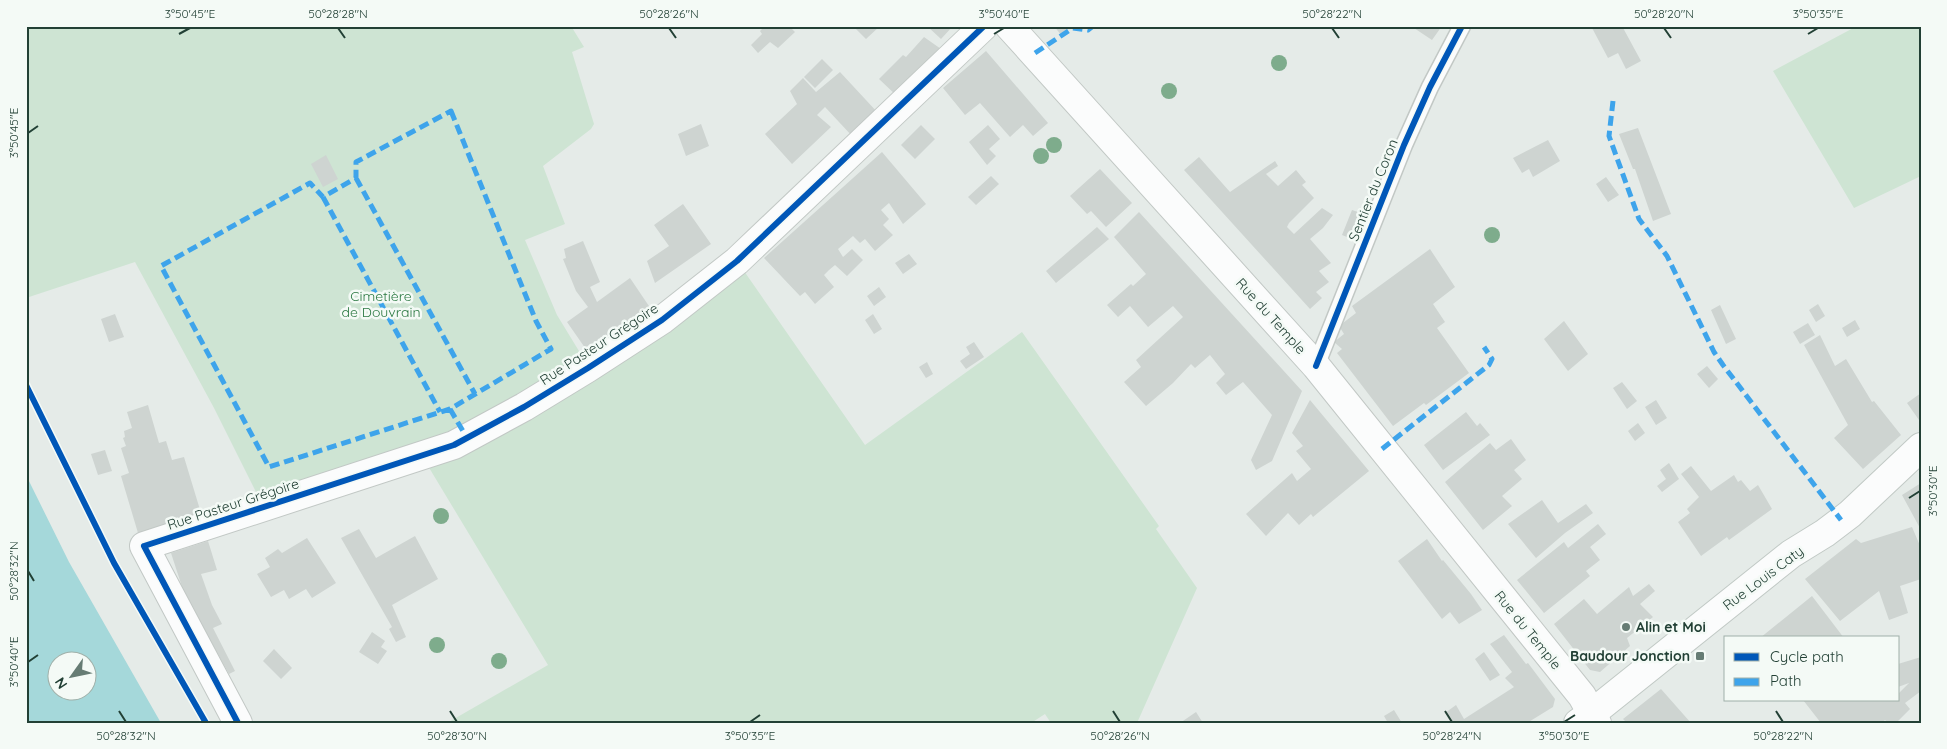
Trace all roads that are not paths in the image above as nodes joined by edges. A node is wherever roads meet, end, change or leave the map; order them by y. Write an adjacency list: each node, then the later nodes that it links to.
1 (984, 26): 7 (street, Rue Pasteur Grégoire)
2 (1010, 26): 4 (street, Rue du Temple)
3 (1462, 26): 4 (lane, Sentier du Coron)
4 (1316, 366): 6 (street, Rue du Temple)
5 (1921, 447): 6 (street, Rue Louis Caty)
6 (1588, 720)
7 (238, 723)

